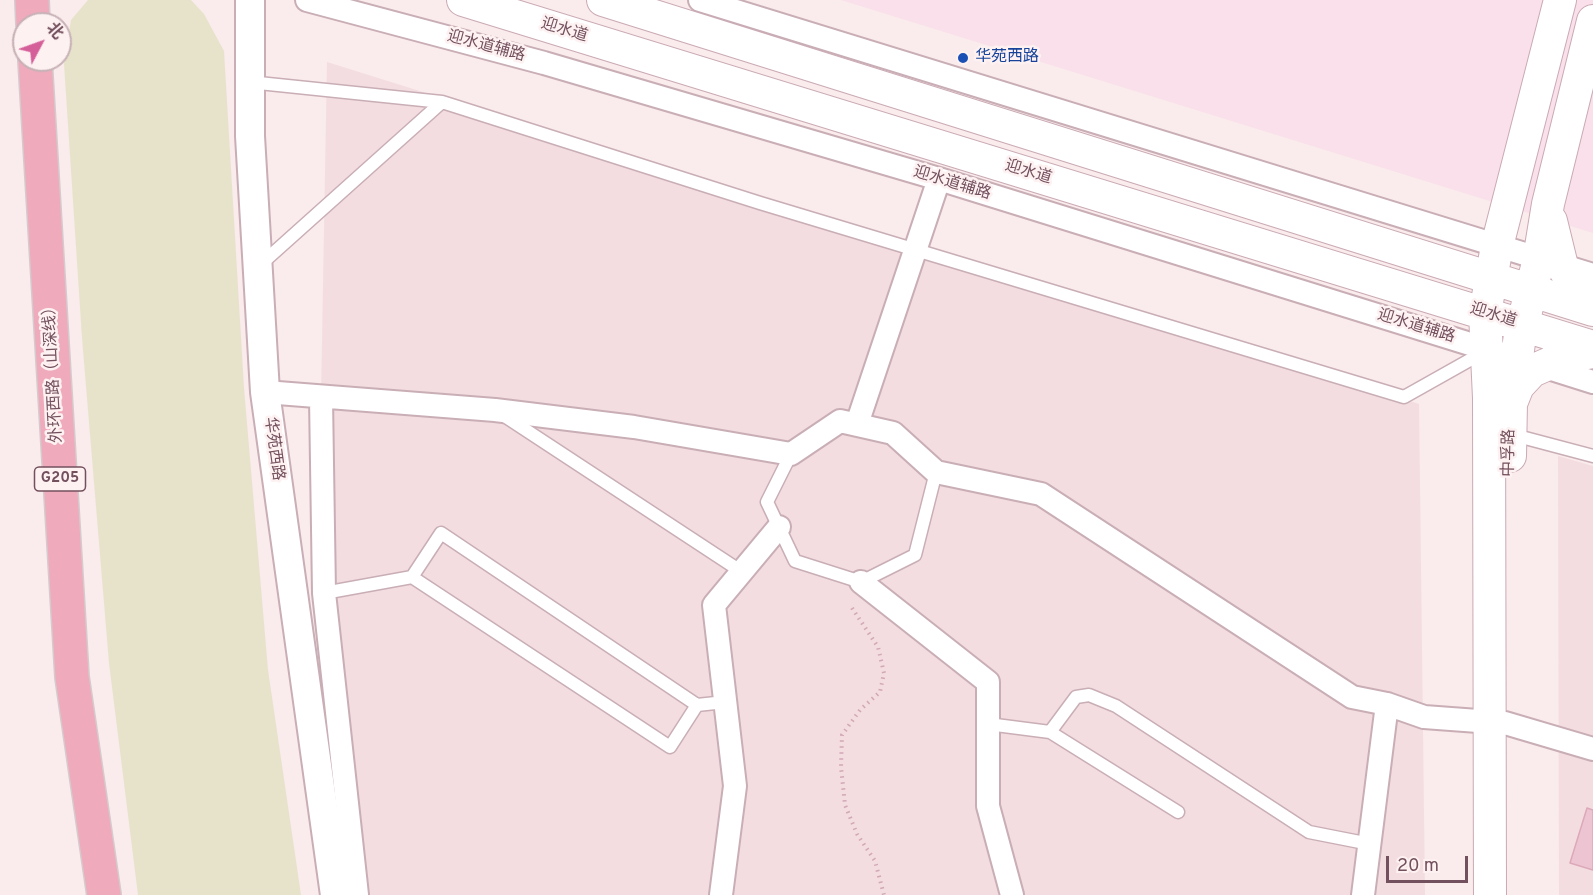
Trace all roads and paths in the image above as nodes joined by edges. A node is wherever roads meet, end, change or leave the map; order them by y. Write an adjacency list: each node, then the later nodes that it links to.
1 (250, 0): 9 (street, 华苑西路)
2 (307, 0): 11 (street, 迎水道辅路)
3 (463, 0): 21 (main road, 迎水道)
4 (603, 0): 17 (main road)
5 (700, 0): 12 (street)
6 (1560, 0): 12 (main road)
7 (1593, 21): 14 (main road)
8 (36, 72): 51 (highway, 外环西路（山深线） / G205)
9 (249, 82): 10 (lane); 15 (street, 华苑西路)
10 (442, 102): 13 (lane); 15 (lane)
11 (939, 179): 13 (street); 23 (street, 迎水道辅路)
12 (1497, 246): 14 (street); 17 (main road)
13 (915, 250): 23 (lane); 31 (street)
14 (1550, 262): 16 (street); 18 (main road); 19 (main road)
15 (258, 267): 27 (street, 华苑西路)
16 (1593, 275)
17 (1490, 278): 18 (main road); 21 (main road)
18 (1531, 291): 20 (main road); 23 (main road)
19 (1593, 299)
20 (1593, 310)
21 (1485, 313): 23 (main road, 迎水道)
22 (1593, 319): 23 (main road)
23 (1518, 345): 24 (main road, 迎水道); 25 (main road); 26 (street, 迎水道辅路); 29 (main road); 29 (main road)
24 (1593, 346)
25 (1593, 352)
26 (1593, 382)
27 (265, 392): 28 (street); 52 (street, 华苑西路)
28 (321, 398): 30 (street); 41 (street)
29 (1500, 400): 32 (main road, 中孚路); 45 (main road, 中孚路)
30 (495, 410): 33 (street); 38 (lane)
31 (856, 424): 33 (street); 35 (street)
32 (1510, 434): 34 (lane); 45 (main road, 中孚路)
33 (792, 454): 36 (lane)
34 (1593, 456)
35 (936, 472): 40 (lane); 43 (street)
36 (779, 527): 37 (lane); 38 (street)
37 (826, 571): 40 (lane); 55 (path)
38 (742, 572): 42 (street)
39 (412, 577): 41 (lane); 44 (lane); 44 (lane)
40 (861, 582): 46 (street)
41 (324, 593): 53 (street)
42 (725, 702): 44 (lane); 54 (street)
43 (1387, 704): 45 (street); 50 (street)
44 (697, 705)
45 (1498, 722): 48 (street); 58 (main road, 中孚路); 59 (main road, 中孚路)
46 (988, 724): 47 (lane); 56 (street)
47 (1050, 732): 49 (lane); 50 (lane)
48 (1593, 749)
49 (1178, 812)
50 (1370, 844): 57 (street)
51 (104, 895)
52 (335, 895)
53 (357, 895)
54 (721, 895)
55 (884, 895)
56 (1012, 895)
57 (1363, 895)
58 (1490, 895)
59 (1502, 895)

